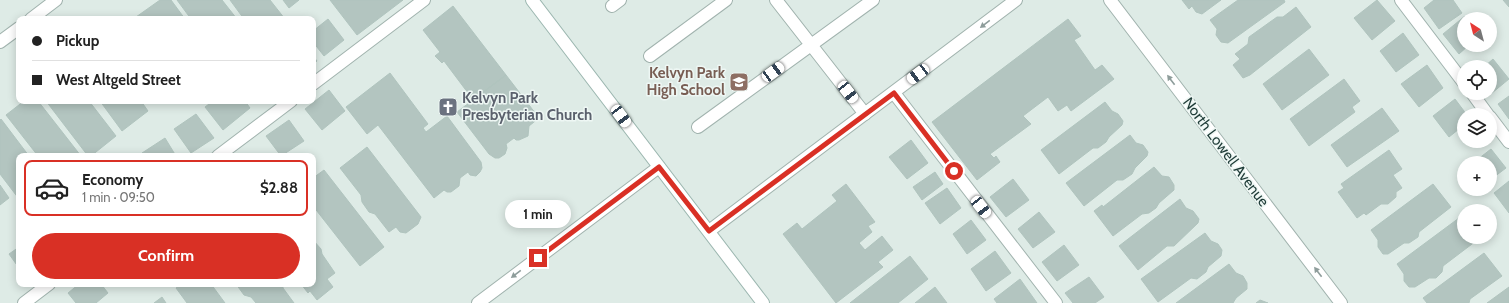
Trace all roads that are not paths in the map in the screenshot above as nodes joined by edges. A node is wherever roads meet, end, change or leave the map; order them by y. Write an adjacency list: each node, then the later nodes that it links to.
1 (56, 0): 10 (street)
2 (424, 0): 16 (street)
3 (532, 0): 24 (street)
4 (726, 0): 14 (street)
5 (776, 0): 13 (street)
6 (872, 0): 13 (street)
7 (1016, 0): 17 (street, one-way to 17)
8 (1110, 0): 31 (street, North Lowell Avenue, one-way to 8)
9 (1401, 0): 15 (street)
10 (35, 16)
11 (16, 30): 12 (street)
12 (0, 42)
13 (810, 45): 19 (street); 21 (street)
14 (650, 56)
15 (1457, 74)
16 (316, 82)
17 (894, 93): 19 (street); 30 (street)
18 (287, 104): 23 (street)
19 (865, 114): 25 (street)
20 (1497, 126): 22 (street)
21 (698, 127)
22 (1509, 142)
23 (222, 153)
24 (659, 167): 25 (street); 28 (street, one-way to 28)
25 (709, 231): 29 (street)
26 (45, 287): 27 (street)
27 (24, 303)
28 (478, 303)
29 (763, 303)
30 (1056, 303)
31 (1341, 303)

